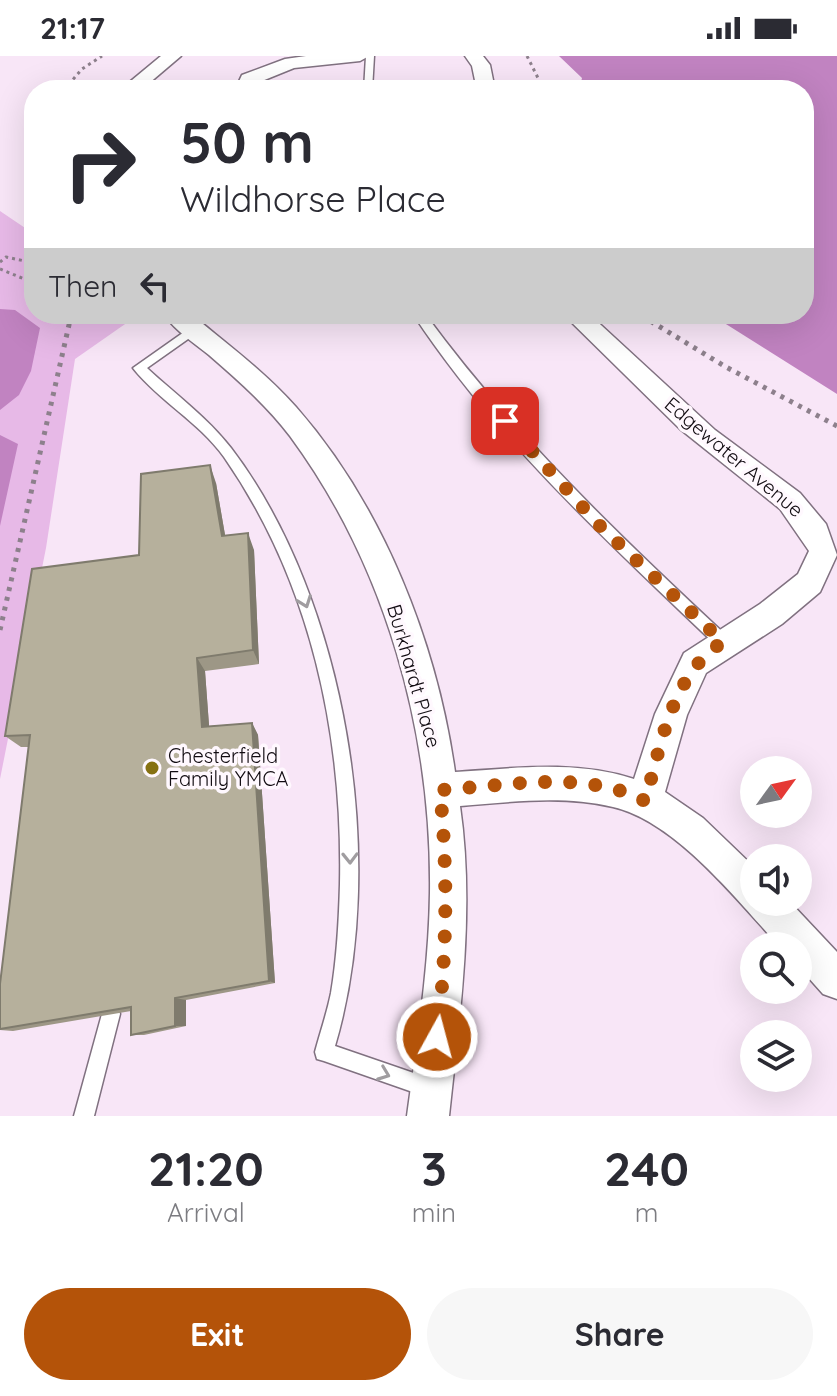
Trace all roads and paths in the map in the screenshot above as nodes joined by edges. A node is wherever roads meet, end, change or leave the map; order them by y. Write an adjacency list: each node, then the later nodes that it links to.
1 (102, 56): 7 (path)
2 (172, 56): 8 (street)
3 (360, 56): 9 (street)
4 (370, 56): 10 (lane)
5 (474, 56): 11 (street)
6 (527, 56): 12 (path)
7 (73, 80)
8 (137, 80)
9 (249, 80)
10 (369, 80)
11 (484, 80)
12 (539, 80)
13 (24, 261): 14 (path)
14 (0, 262)
15 (0, 269): 16 (path)
16 (24, 279)
17 (69, 324): 24 (path)
18 (187, 324): 32 (lane, one-way to 32)
19 (198, 324): 26 (street, Burkhardt Place)
20 (427, 324): 25 (lane)
21 (586, 324): 25 (street, Edgewater Avenue)
22 (655, 324): 23 (path)
23 (837, 426)
24 (0, 630)
25 (723, 642): 27 (street, Edgewater Avenue)
26 (440, 790): 27 (street); 32 (street, Burkhardt Place)
27 (645, 801): 28 (street)
28 (740, 879)
29 (777, 916): 30 (street)
30 (837, 980)
31 (111, 1014): 33 (lane)
32 (429, 1102)
33 (84, 1116)

